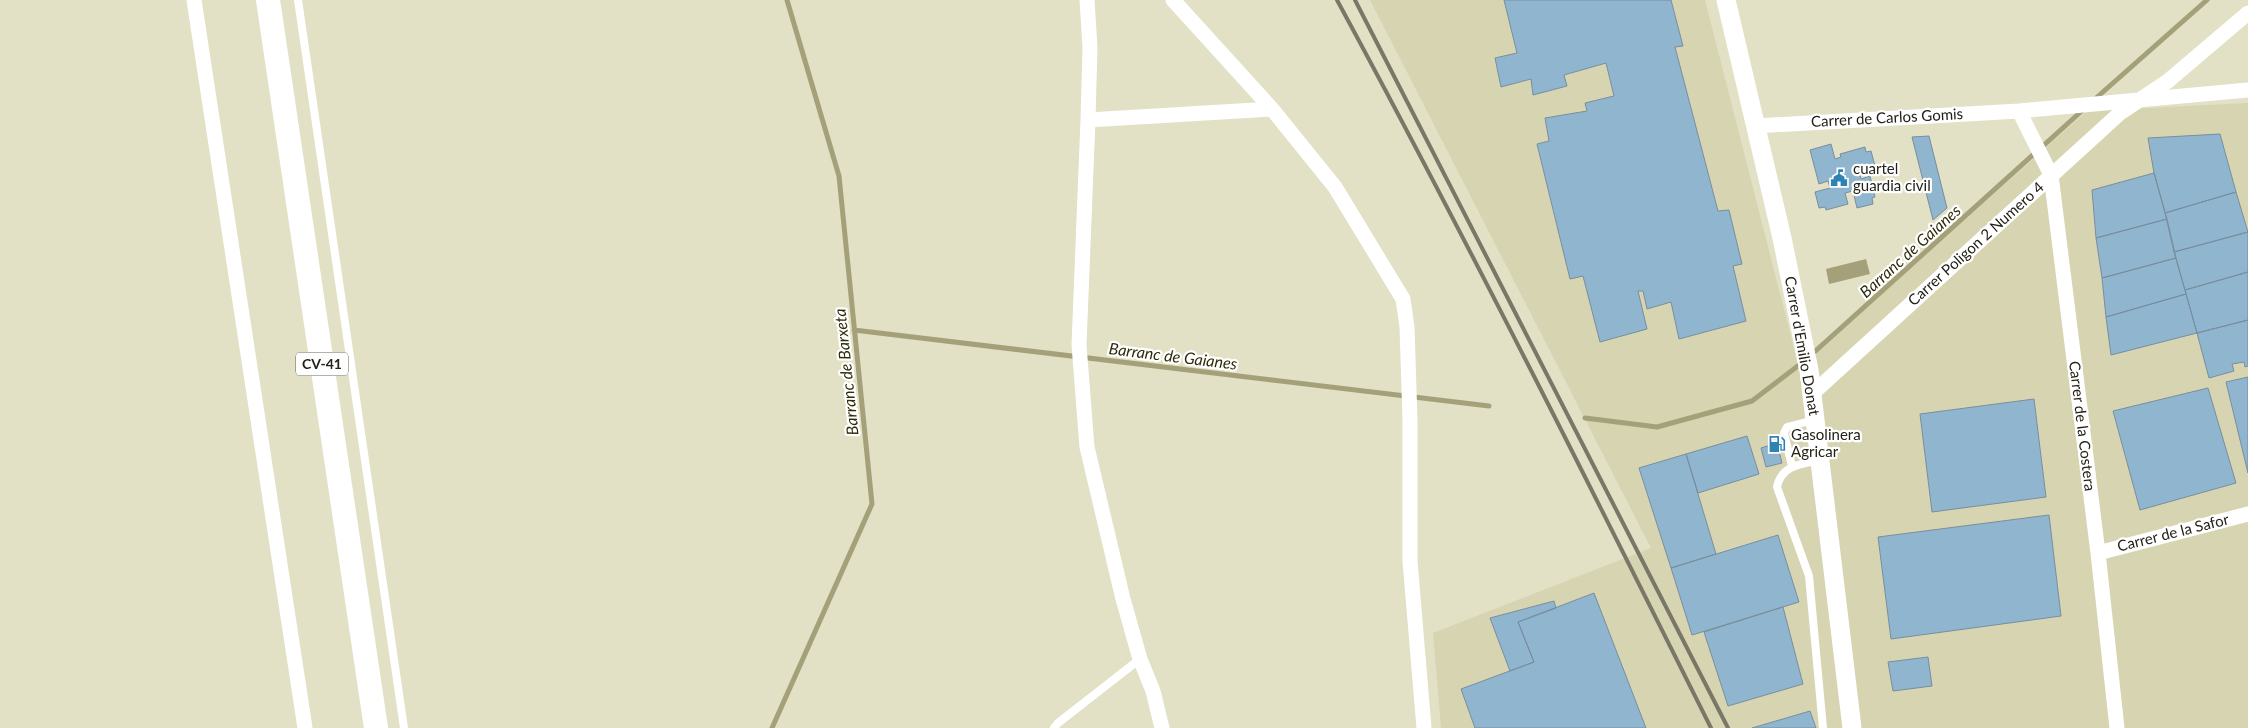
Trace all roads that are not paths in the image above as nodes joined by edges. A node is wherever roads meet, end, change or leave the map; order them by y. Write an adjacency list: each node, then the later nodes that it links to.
1 (194, 0): 22 (street)
2 (268, 0): 23 (main road, CV-41)
3 (298, 0): 24 (lane)
4 (1087, 0): 12 (street)
5 (1173, 0): 10 (street)
6 (1726, 0): 13 (street, Carrer d'Emilio Donat)
7 (2248, 13): 9 (street, Carrer Poligon 2 Numero 4)
8 (2247, 95): 9 (street, Carrer de Carlos Gomis)
9 (2143, 99): 11 (street, Carrer de Carlos Gomis); 14 (street, Carrer Poligon 2 Numero 4)
10 (1272, 109): 12 (street); 27 (street)
11 (2019, 111): 13 (street, Carrer de Carlos Gomis); 14 (street, Carrer de la Costera)
12 (1088, 120): 21 (street)
13 (1754, 126): 15 (street, Carrer d'Emilio Donat)
14 (2049, 170): 15 (street, Carrer Poligon 2 Numero 4); 20 (street, Carrer de la Costera)
15 (1813, 394): 16 (street, Carrer d'Emilio Donat)
16 (1815, 420): 17 (street, Carrer d'Emilio Donat); 18 (lane)
17 (1819, 460): 18 (lane); 29 (street, Carrer d'Emilio Donat)
18 (1792, 466): 28 (lane)
19 (2248, 514): 20 (street, Carrer de la Safor)
20 (2098, 553): 30 (street, Carrer de la Costera)
21 (1140, 659): 25 (lane); 26 (street)
22 (305, 728)
23 (376, 728)
24 (404, 728)
25 (1054, 728)
26 (1162, 728)
27 (1424, 728)
28 (1823, 728)
29 (1852, 728)
30 (2116, 728)

